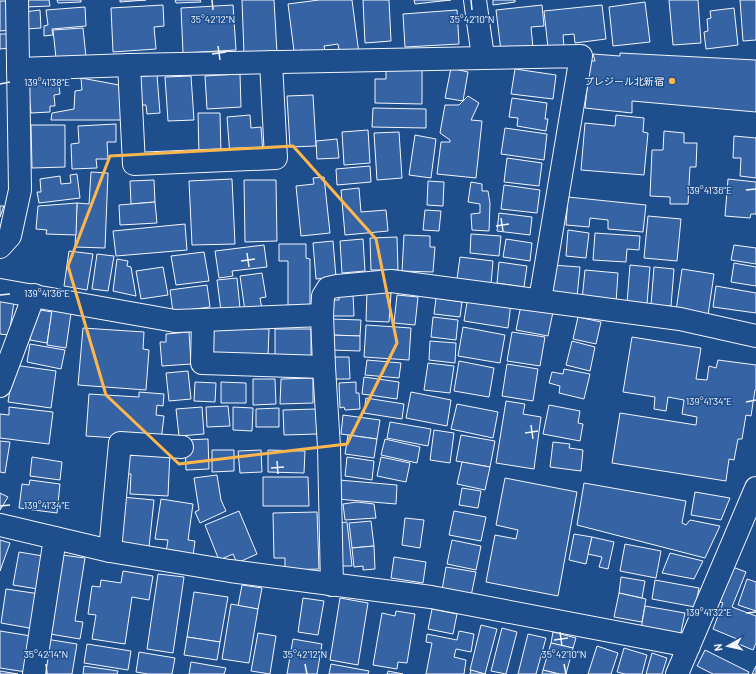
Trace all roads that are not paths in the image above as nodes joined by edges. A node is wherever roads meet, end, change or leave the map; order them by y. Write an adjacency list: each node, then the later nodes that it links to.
1 (17, 0): 6 (street)
2 (476, 0): 3 (street)
3 (483, 57): 4 (street); 10 (street)
4 (271, 62): 5 (street); 5 (street)
5 (129, 64): 6 (street)
6 (18, 70): 7 (street)
7 (0, 247)
8 (0, 290): 9 (street)
9 (34, 296): 12 (street); 15 (street)
10 (540, 300): 11 (street); 13 (street)
11 (322, 315): 12 (street); 14 (street)
12 (203, 320): 14 (street)
13 (756, 336)
14 (324, 367): 21 (street)
15 (0, 386)
16 (182, 447): 20 (street)
17 (756, 488): 22 (street)
18 (0, 525): 19 (street)
19 (55, 538): 20 (street); 23 (street)
20 (110, 551): 21 (street)
21 (332, 585): 22 (street)
22 (689, 646): 24 (street)
23 (34, 674)
24 (677, 674)

